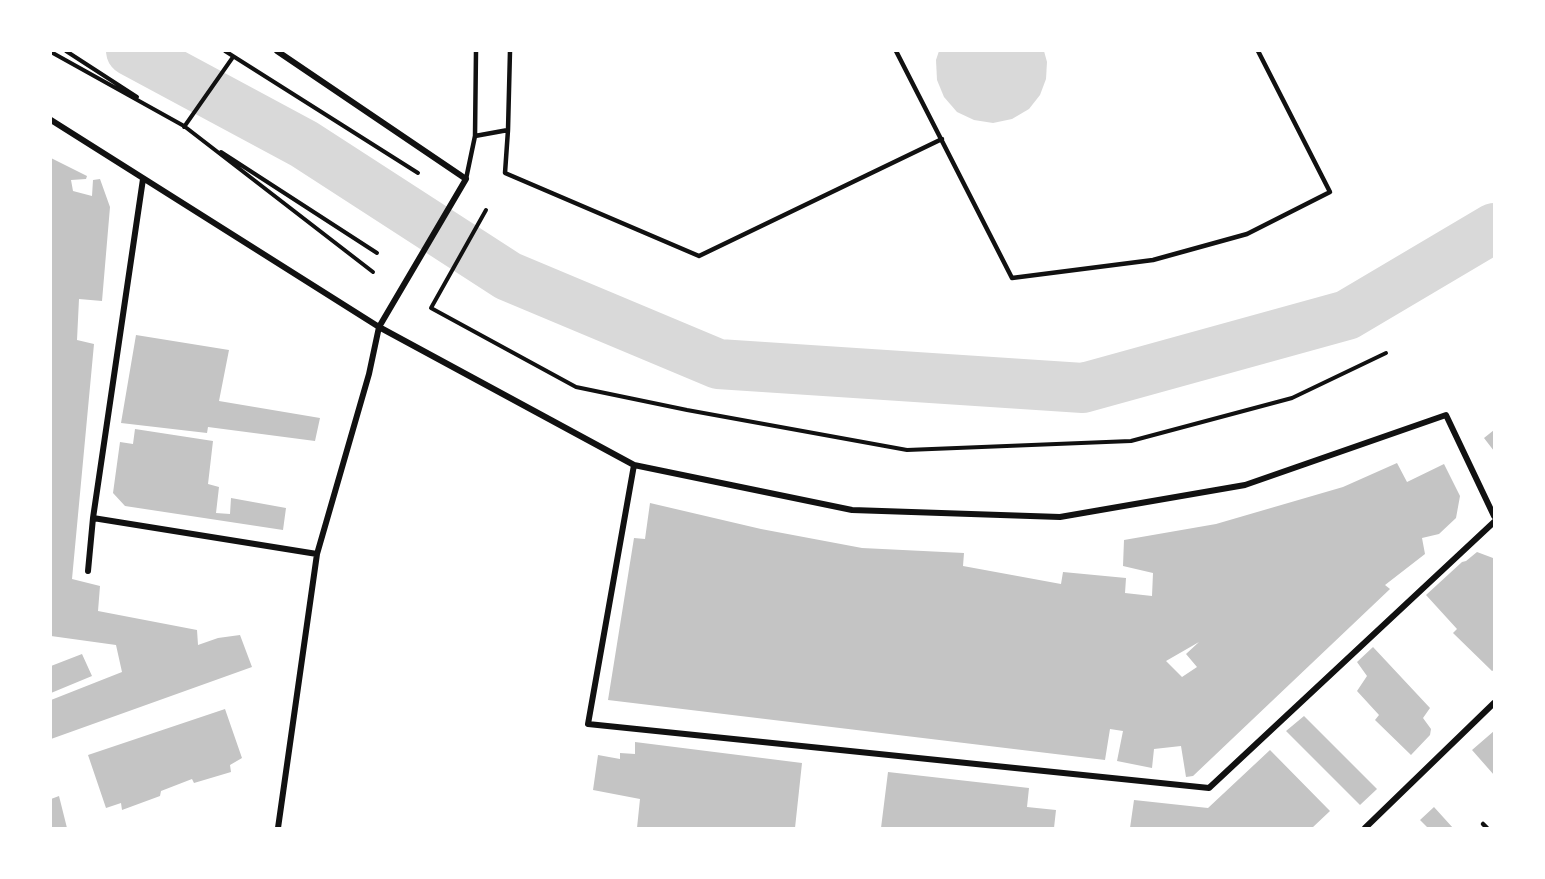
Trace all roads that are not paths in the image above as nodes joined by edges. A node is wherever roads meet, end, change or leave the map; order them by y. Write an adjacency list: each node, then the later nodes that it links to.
1 (278, 51): 11 (street)
2 (476, 51): 8 (lane)
3 (510, 51): 7 (lane)
4 (896, 51): 9 (lane)
5 (1258, 51): 9 (lane)
6 (51, 120): 10 (street)
7 (508, 130): 8 (lane); 9 (lane)
8 (475, 136): 11 (lane)
9 (942, 139)
10 (143, 178): 12 (street); 15 (street)
11 (466, 179): 12 (street)
12 (379, 327): 13 (street); 17 (street)
13 (634, 465): 14 (street); 16 (street)
14 (1494, 516)
15 (93, 518): 17 (street); 18 (street)
16 (1494, 522)
17 (317, 554): 20 (street)
18 (88, 571)
19 (1494, 702): 22 (street)
20 (278, 827): 21 (street)
21 (286, 828)
22 (1365, 828)

